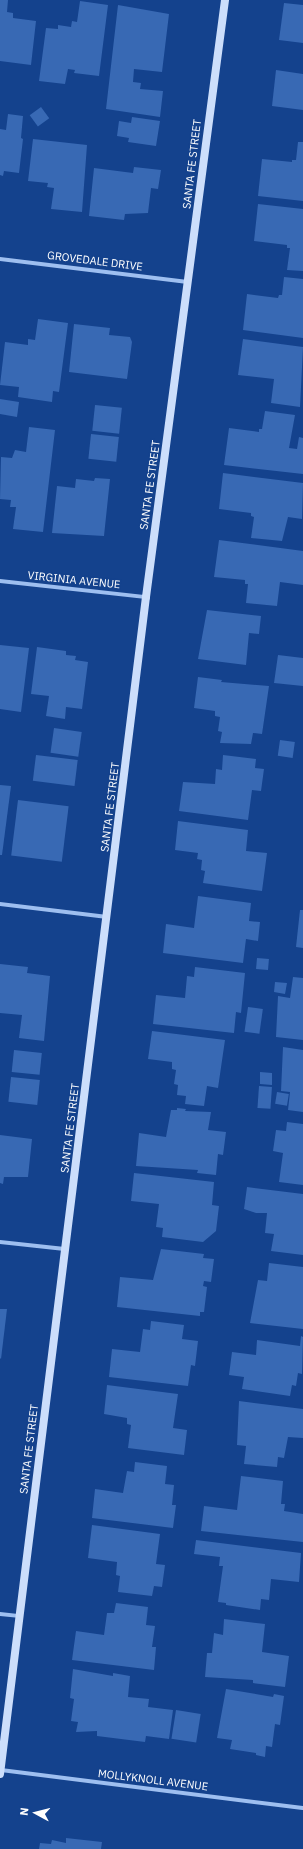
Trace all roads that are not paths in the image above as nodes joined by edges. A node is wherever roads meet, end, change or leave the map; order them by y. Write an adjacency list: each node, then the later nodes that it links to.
1 (225, 0): 3 (street, SANTA FE STREET)
2 (0, 259): 3 (street, GROVEDALE DRIVE)
3 (188, 282): 5 (street, SANTA FE STREET)
4 (0, 581): 5 (street, VIRGINIA AVENUE)
5 (146, 597): 7 (street, SANTA FE STREET)
6 (0, 904): 7 (street)
7 (107, 917): 9 (street, SANTA FE STREET)
8 (0, 1242): 9 (street)
9 (65, 1249): 11 (street, SANTA FE STREET)
10 (0, 1614): 11 (street)
11 (18, 1616): 12 (street, SANTA FE STREET)
12 (0, 1770): 13 (street, SANTA FE STREET); 14 (street, MOLLYKNOLL AVENUE)
13 (0, 1774)
14 (303, 1808)

